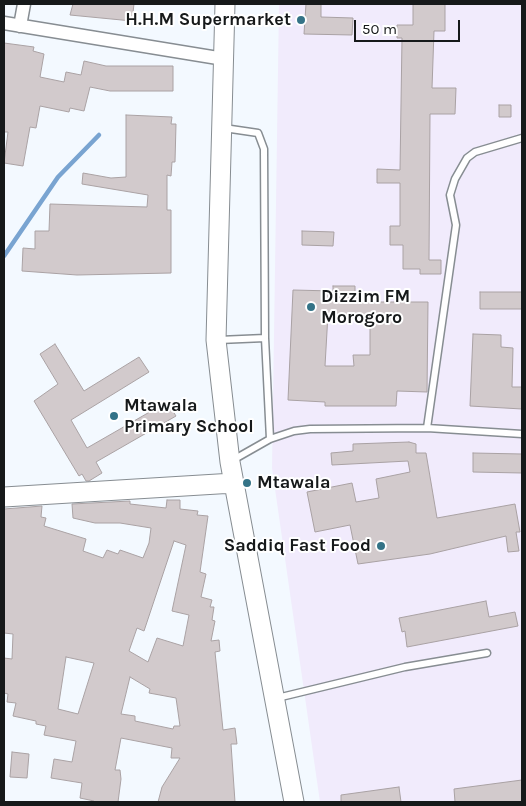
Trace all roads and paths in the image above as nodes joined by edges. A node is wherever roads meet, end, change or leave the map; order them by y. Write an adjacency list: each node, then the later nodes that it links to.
1 (24, 4): 4 (street)
2 (225, 4): 5 (main road)
3 (4, 23): 4 (street)
4 (20, 26): 5 (street)
5 (224, 59): 6 (main road)
6 (220, 127): 8 (lane); 9 (main road)
7 (522, 138): 10 (lane)
8 (265, 338): 9 (lane); 12 (lane)
9 (216, 340): 13 (main road)
10 (427, 428): 11 (lane); 12 (lane)
11 (522, 434)
12 (270, 439): 13 (lane)
13 (230, 462): 14 (main road)
14 (234, 483): 15 (main road); 17 (main road)
15 (4, 497)
16 (487, 654): 17 (lane)
17 (273, 699): 18 (main road)
18 (294, 802)

